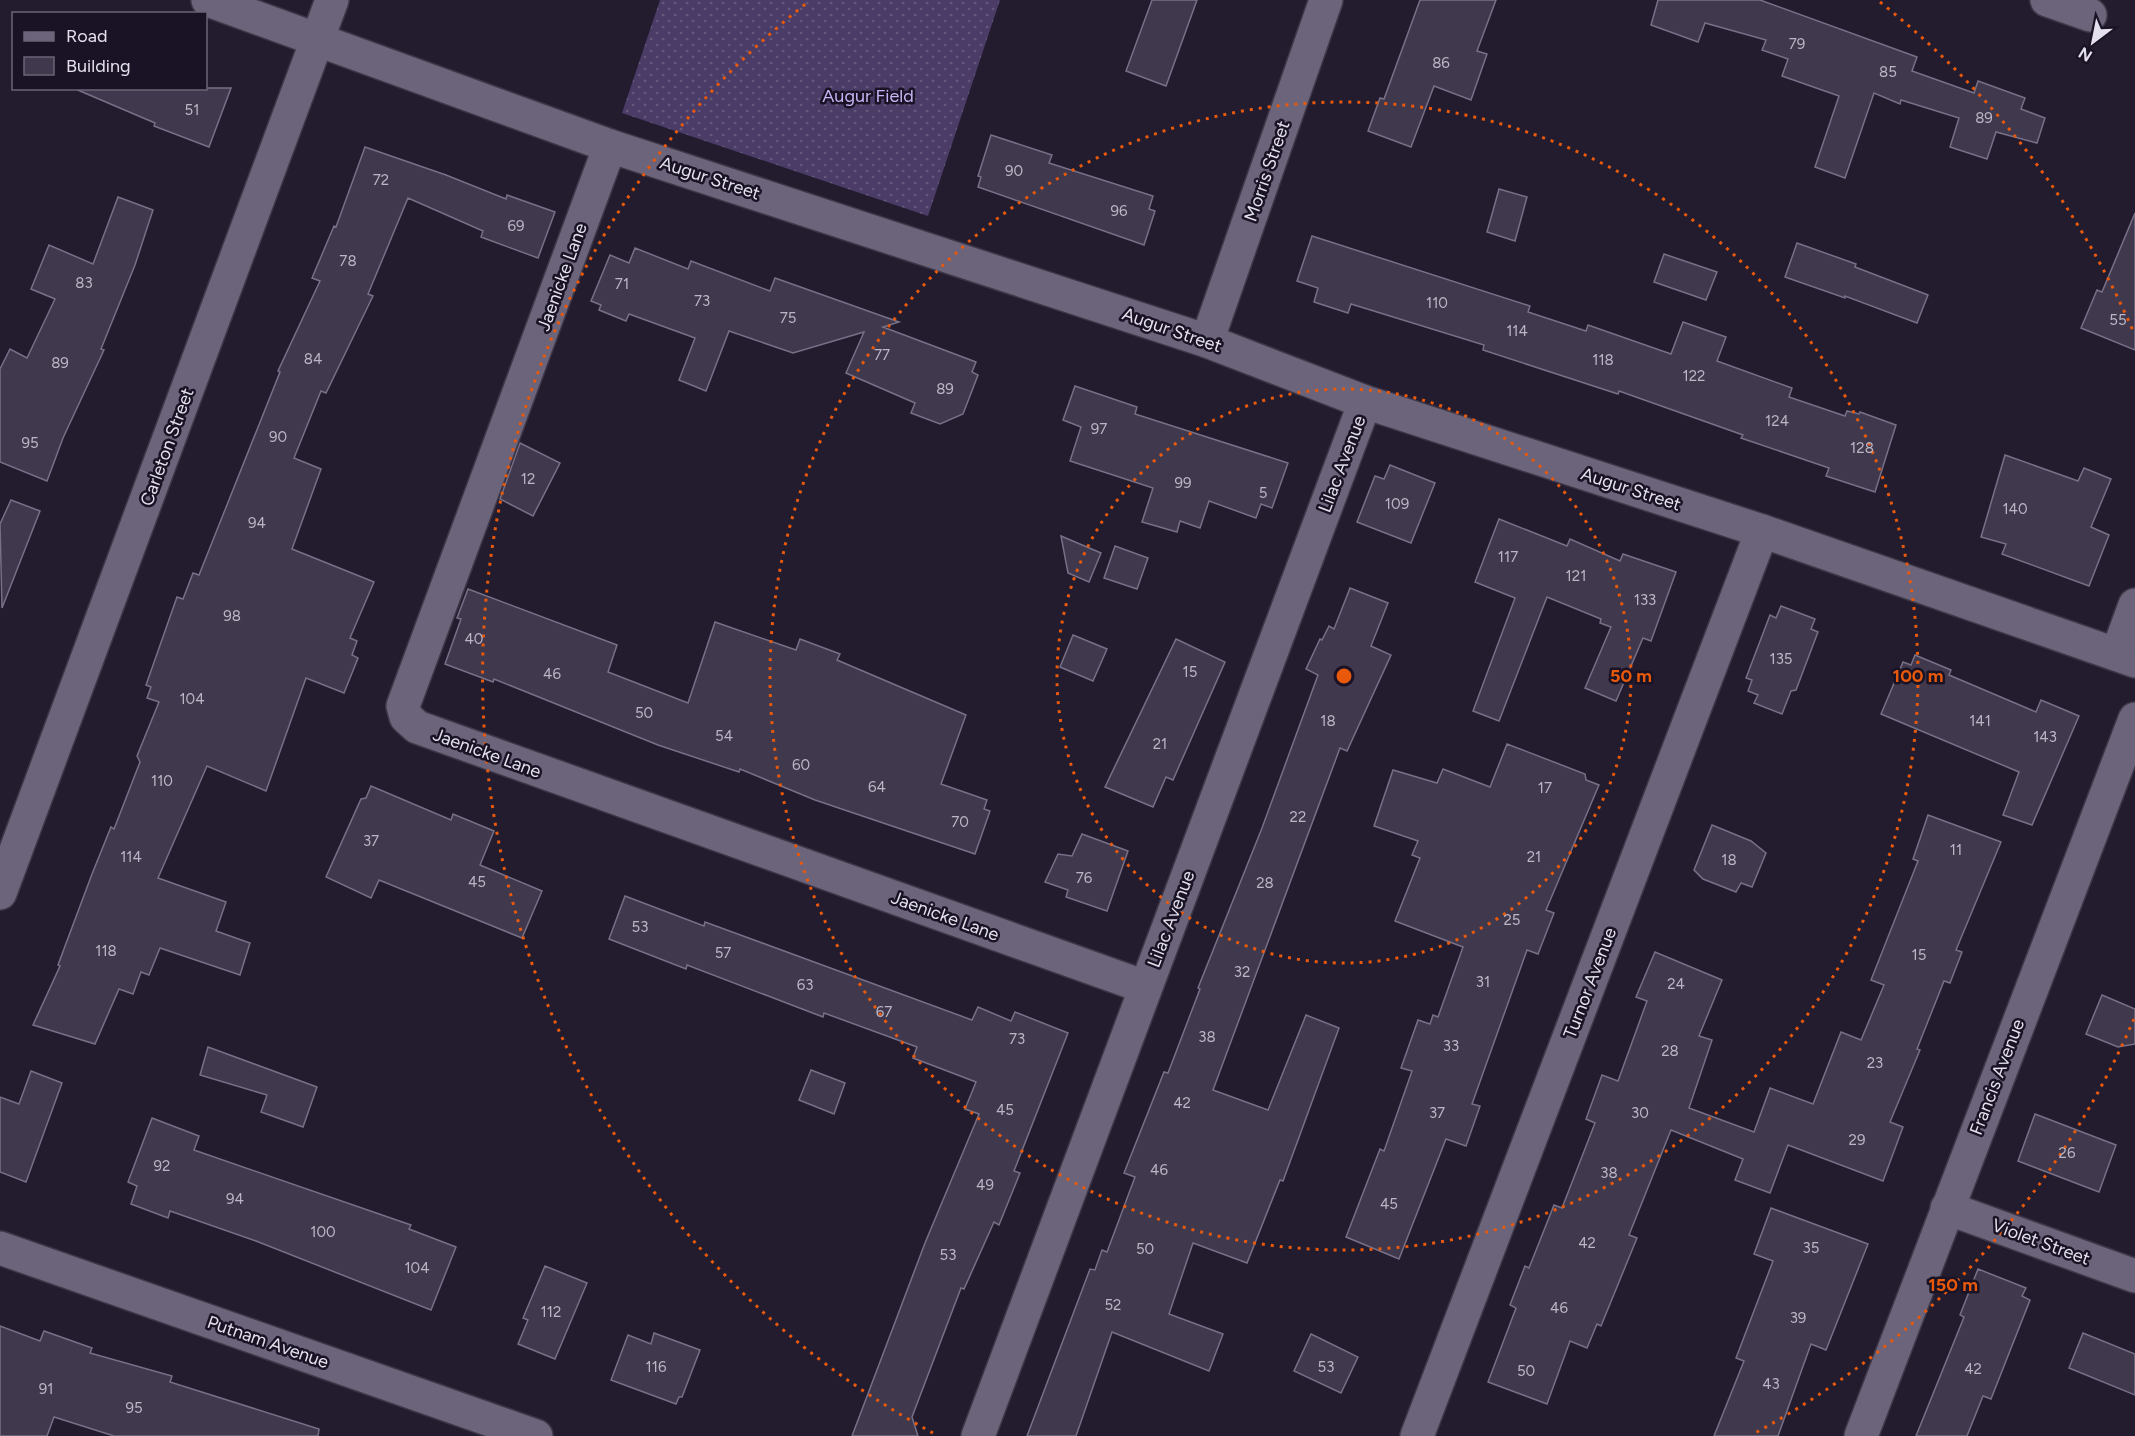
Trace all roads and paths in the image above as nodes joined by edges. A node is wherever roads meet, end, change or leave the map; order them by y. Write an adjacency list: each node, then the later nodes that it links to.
1 (208, 0): 6 (street, Augur Street)
2 (332, 0): 6 (street, Carleton Street)
3 (1326, 0): 8 (street, Morris Street)
4 (2047, 0): 5 (street)
5 (2090, 15)
6 (319, 39): 7 (street, Augur Street); 14 (street, Carleton Street)
7 (610, 146): 8 (street, Augur Street); 15 (street, Jaenicke Lane)
8 (1207, 341): 9 (street, Augur Street)
9 (1365, 402): 10 (street, Augur Street); 15 (street, Lilac Avenue)
10 (1762, 531): 12 (street, Augur Street); 22 (street, Turnor Avenue)
11 (2135, 605): 12 (street)
12 (2126, 658)
13 (2135, 719): 16 (street, Francis Avenue)
14 (0, 893)
15 (1145, 987): 21 (street, Lilac Avenue)
16 (1947, 1208): 18 (street, Violet Street); 23 (street, Francis Avenue)
17 (0, 1248): 19 (street, Putnam Avenue)
18 (2135, 1276)
19 (486, 1428): 20 (street, Putnam Avenue)
20 (536, 1436)
21 (978, 1436)
22 (1417, 1436)
23 (1862, 1436)

